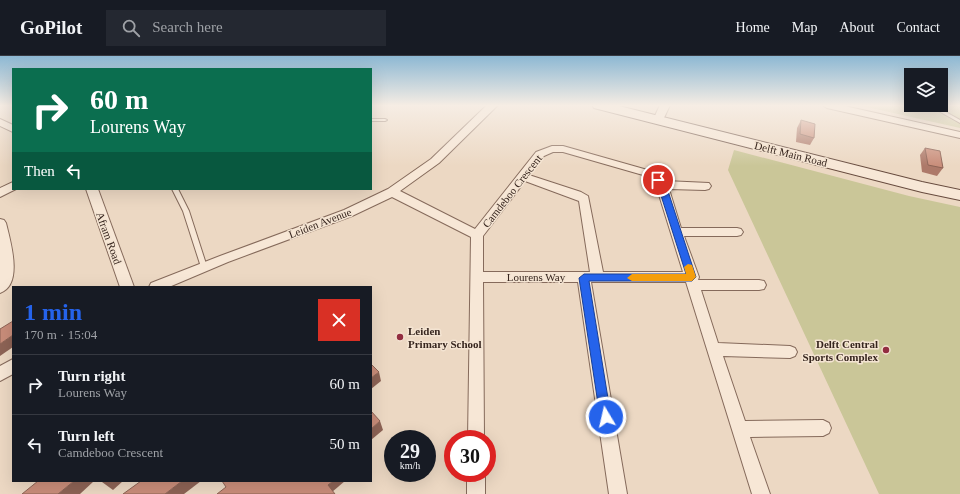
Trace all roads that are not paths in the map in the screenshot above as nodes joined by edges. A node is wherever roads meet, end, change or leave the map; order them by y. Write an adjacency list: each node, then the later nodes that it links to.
1 (470, 125): 5 (street, Leiden Avenue)
2 (472, 125): 5 (street, Leiden Avenue)
3 (679, 125): 15 (street, Delft Main Road)
4 (918, 125): 6 (street)
5 (466, 131): 13 (street, Leiden Avenue)
6 (960, 135)
7 (523, 177): 8 (street, Camdeboo Crescent); 19 (street, Camdeboo Crescent); 22 (street)
8 (662, 185): 9 (street); 17 (street)
9 (705, 186)
10 (12, 187): 14 (street)
11 (92, 190): 25 (street, Afram Road)
12 (176, 190): 20 (lane)
13 (392, 192): 19 (street, Camdeboo Crescent); 20 (street, Leiden Avenue)
14 (0, 193)
15 (960, 195)
16 (0, 223): 27 (street)
17 (676, 232): 18 (street); 23 (street)
18 (737, 232)
19 (477, 235): 21 (street, Camdeboo Crescent)
20 (204, 267): 26 (street, Leiden Avenue)
21 (477, 277): 22 (street, Lourens Way); 34 (street, Camdeboo Crescent)
22 (591, 278): 23 (street, Lourens Way); 37 (street)
23 (693, 281): 24 (street); 28 (street)
24 (759, 285)
25 (127, 286)
26 (158, 286)
27 (0, 288)
28 (713, 349): 29 (street); 33 (street)
29 (790, 352)
30 (12, 367): 31 (street)
31 (0, 374)
32 (823, 428): 33 (street)
33 (740, 429): 38 (street)
34 (476, 430)
35 (476, 482): 36 (street)
36 (476, 494)
37 (618, 494)
38 (761, 494)

